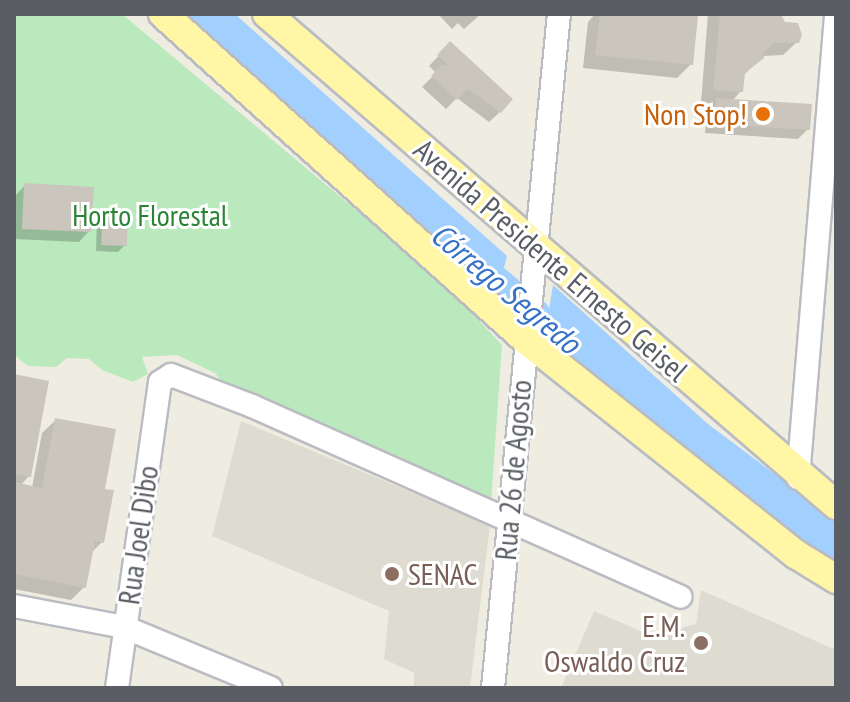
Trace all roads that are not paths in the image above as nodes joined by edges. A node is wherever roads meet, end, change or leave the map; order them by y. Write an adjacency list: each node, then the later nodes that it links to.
1 (163, 14): 6 (main road)
2 (267, 14): 5 (main road, Avenida Presidente Ernesto Geisel)
3 (559, 14): 5 (street, Rua 26 de Agosto)
4 (836, 14): 7 (street)
5 (536, 261): 6 (street, Rua 26 de Agosto); 7 (main road, Avenida Presidente Ernesto Geisel)
6 (526, 333): 9 (street, Rua 26 de Agosto); 10 (main road)
7 (798, 478): 8 (main road, Avenida Presidente Ernesto Geisel)
8 (836, 505)
9 (510, 520): 11 (street); 13 (street, Rua Joel Dibo); 16 (street, Rua 26 de Agosto)
10 (836, 579)
11 (680, 597)
12 (14, 606): 13 (street)
13 (124, 627): 14 (street, Rua Joel Dibo); 15 (street)
14 (117, 688)
15 (271, 688)
16 (493, 688)

